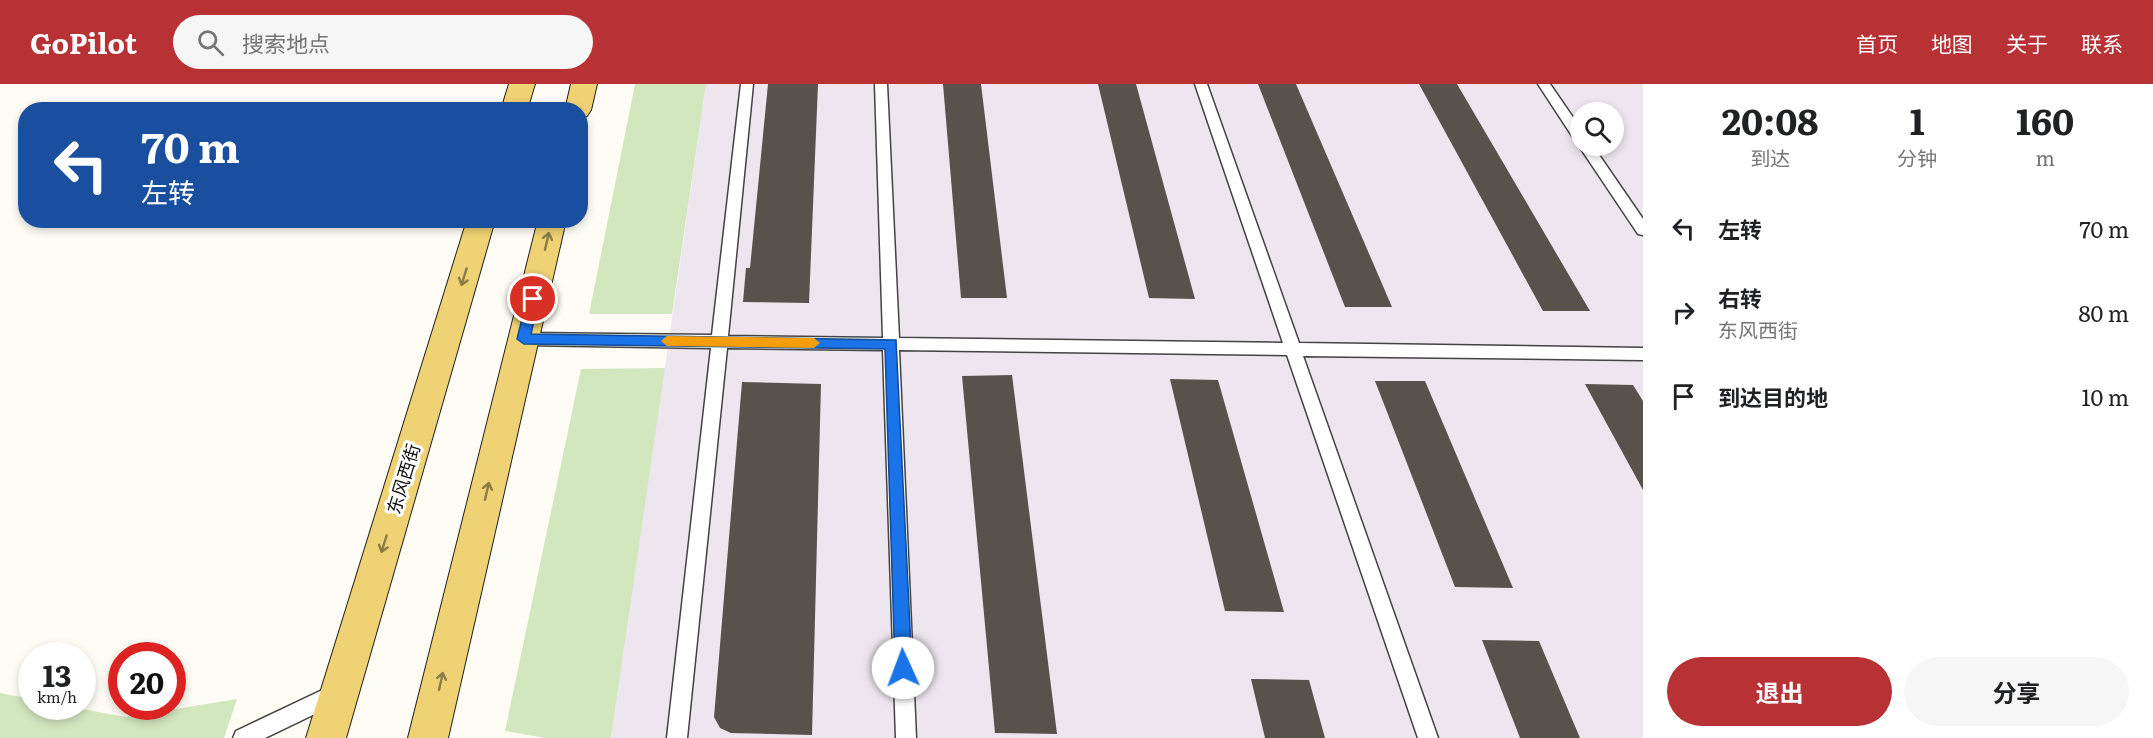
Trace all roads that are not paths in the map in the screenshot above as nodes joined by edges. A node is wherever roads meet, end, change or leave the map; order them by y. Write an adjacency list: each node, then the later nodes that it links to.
1 (522, 84): 7 (main road)
2 (584, 84): 8 (main road)
3 (747, 84): 15 (lane)
4 (881, 84): 16 (lane)
5 (1201, 84): 17 (lane)
6 (1544, 84): 9 (lane)
7 (516, 102)
8 (580, 102)
9 (1570, 122)
10 (1593, 156): 13 (lane)
11 (479, 228): 19 (main road, 东风西街, one-way to 19)
12 (550, 228): 14 (main road, one-way to 12)
13 (1643, 230)
14 (524, 339): 15 (lane); 22 (main road, one-way to 14)
15 (719, 342): 16 (lane); 23 (lane)
16 (891, 344): 17 (lane); 24 (lane)
17 (1293, 350): 18 (lane); 25 (lane)
18 (1643, 354)
19 (340, 691): 20 (lane); 21 (main road, 东风西街)
20 (243, 738)
21 (326, 738)
22 (428, 738)
23 (677, 738)
24 (906, 738)
25 (1428, 738)

